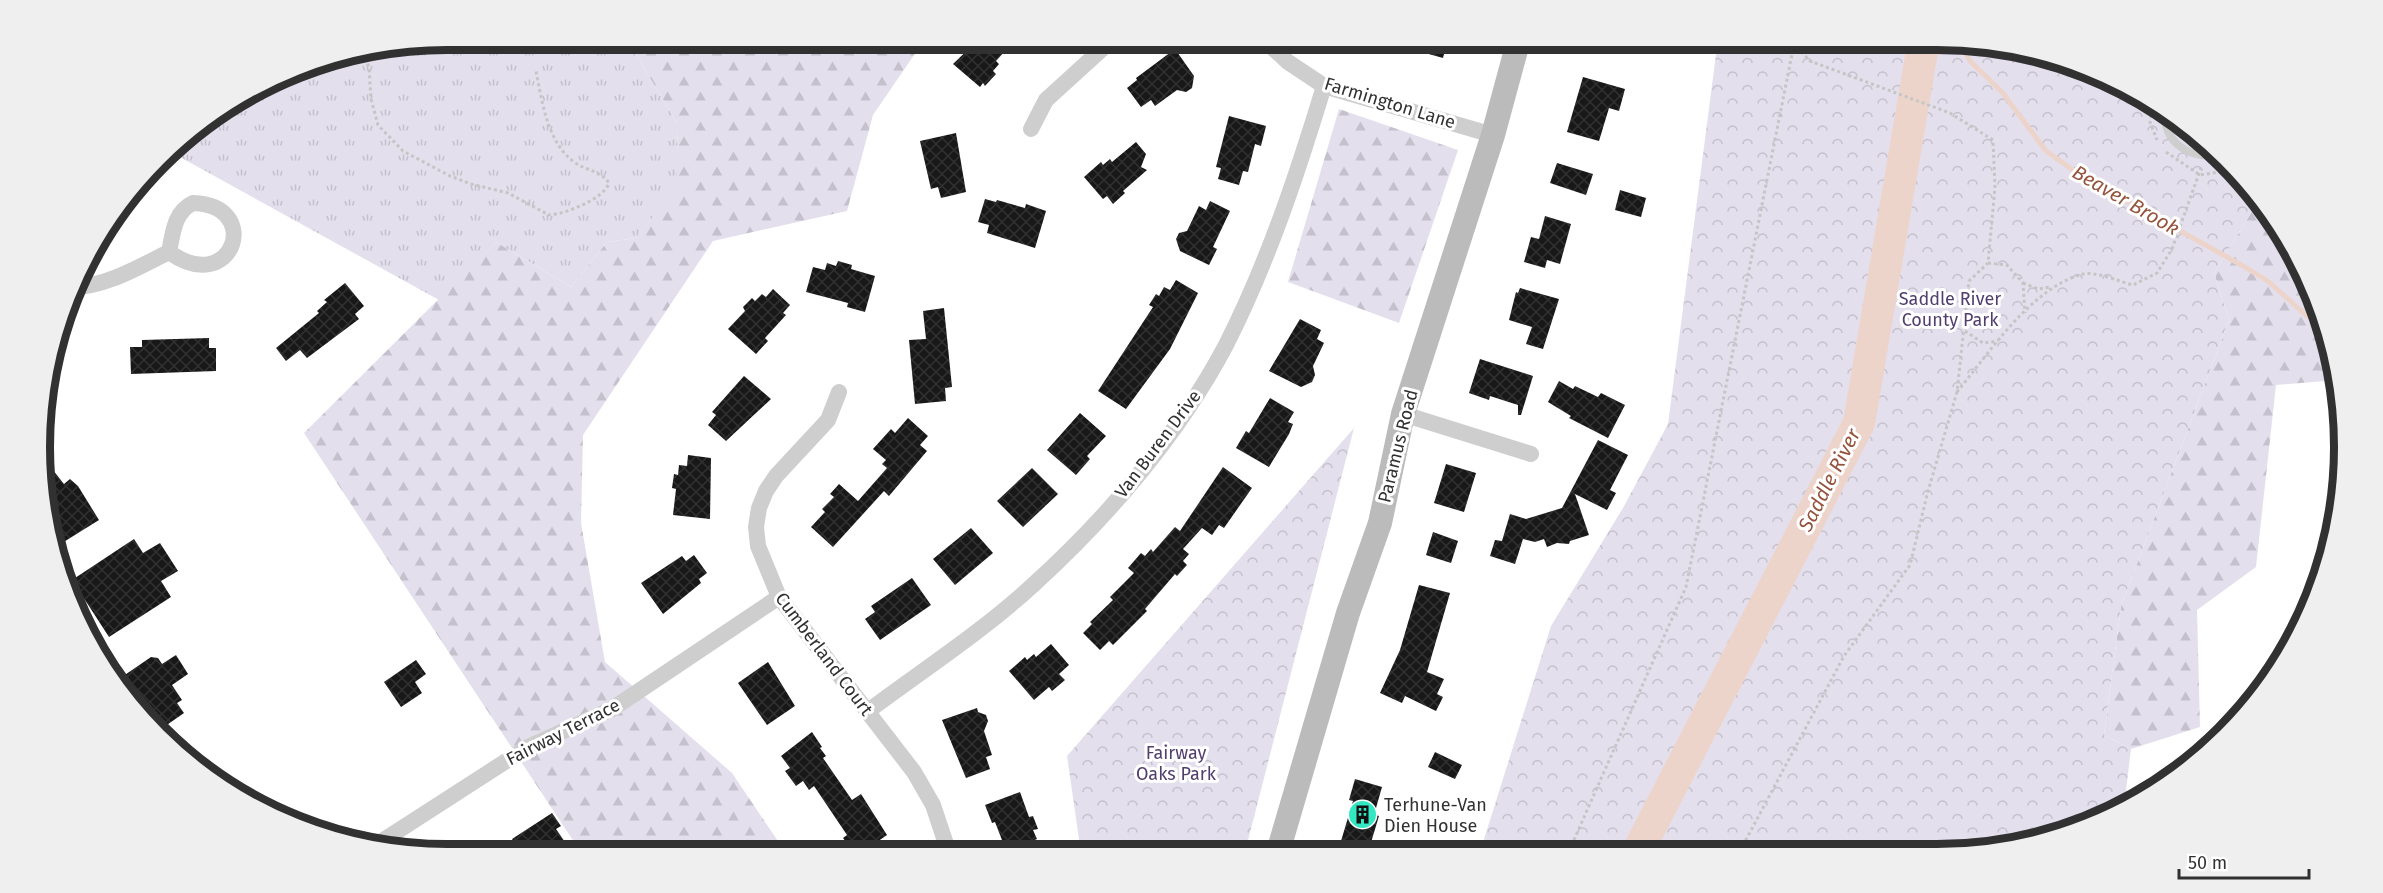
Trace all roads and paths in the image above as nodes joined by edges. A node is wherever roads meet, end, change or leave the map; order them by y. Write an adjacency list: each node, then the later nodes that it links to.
1 (1101, 50): 10 (street)
2 (1275, 50): 8 (street, Farmington Lane)
3 (1516, 50): 11 (main road, Paramus Road)
4 (1792, 50): 31 (path)
5 (1801, 50): 15 (path)
6 (365, 58): 7 (path)
7 (536, 71)
8 (1324, 86): 11 (street, Farmington Lane); 27 (street, Van Buren Drive)
9 (2167, 123): 13 (lane)
10 (1031, 129)
11 (1493, 135): 24 (main road, Paramus Road)
12 (2207, 156): 13 (lane)
13 (2203, 157): 18 (path)
14 (169, 252): 17 (street)
15 (1988, 263): 16 (path); 20 (path)
16 (2022, 283): 18 (path); 19 (path)
17 (84, 286)
18 (2052, 287): 19 (path)
19 (2025, 313): 21 (path)
20 (1965, 332): 21 (path); 23 (path)
21 (1998, 341): 23 (path)
22 (839, 392): 26 (street, Cumberland Court)
23 (1957, 392): 32 (path)
24 (1403, 414): 25 (street); 30 (main road, Paramus Road)
25 (1531, 454)
26 (779, 597): 27 (street, Cumberland Court); 28 (street, Fairway Terrace)
27 (867, 712): 29 (street, Cumberland Court)
28 (386, 839)
29 (946, 844)
30 (1280, 844)
31 (1572, 844)
32 (1744, 844)

